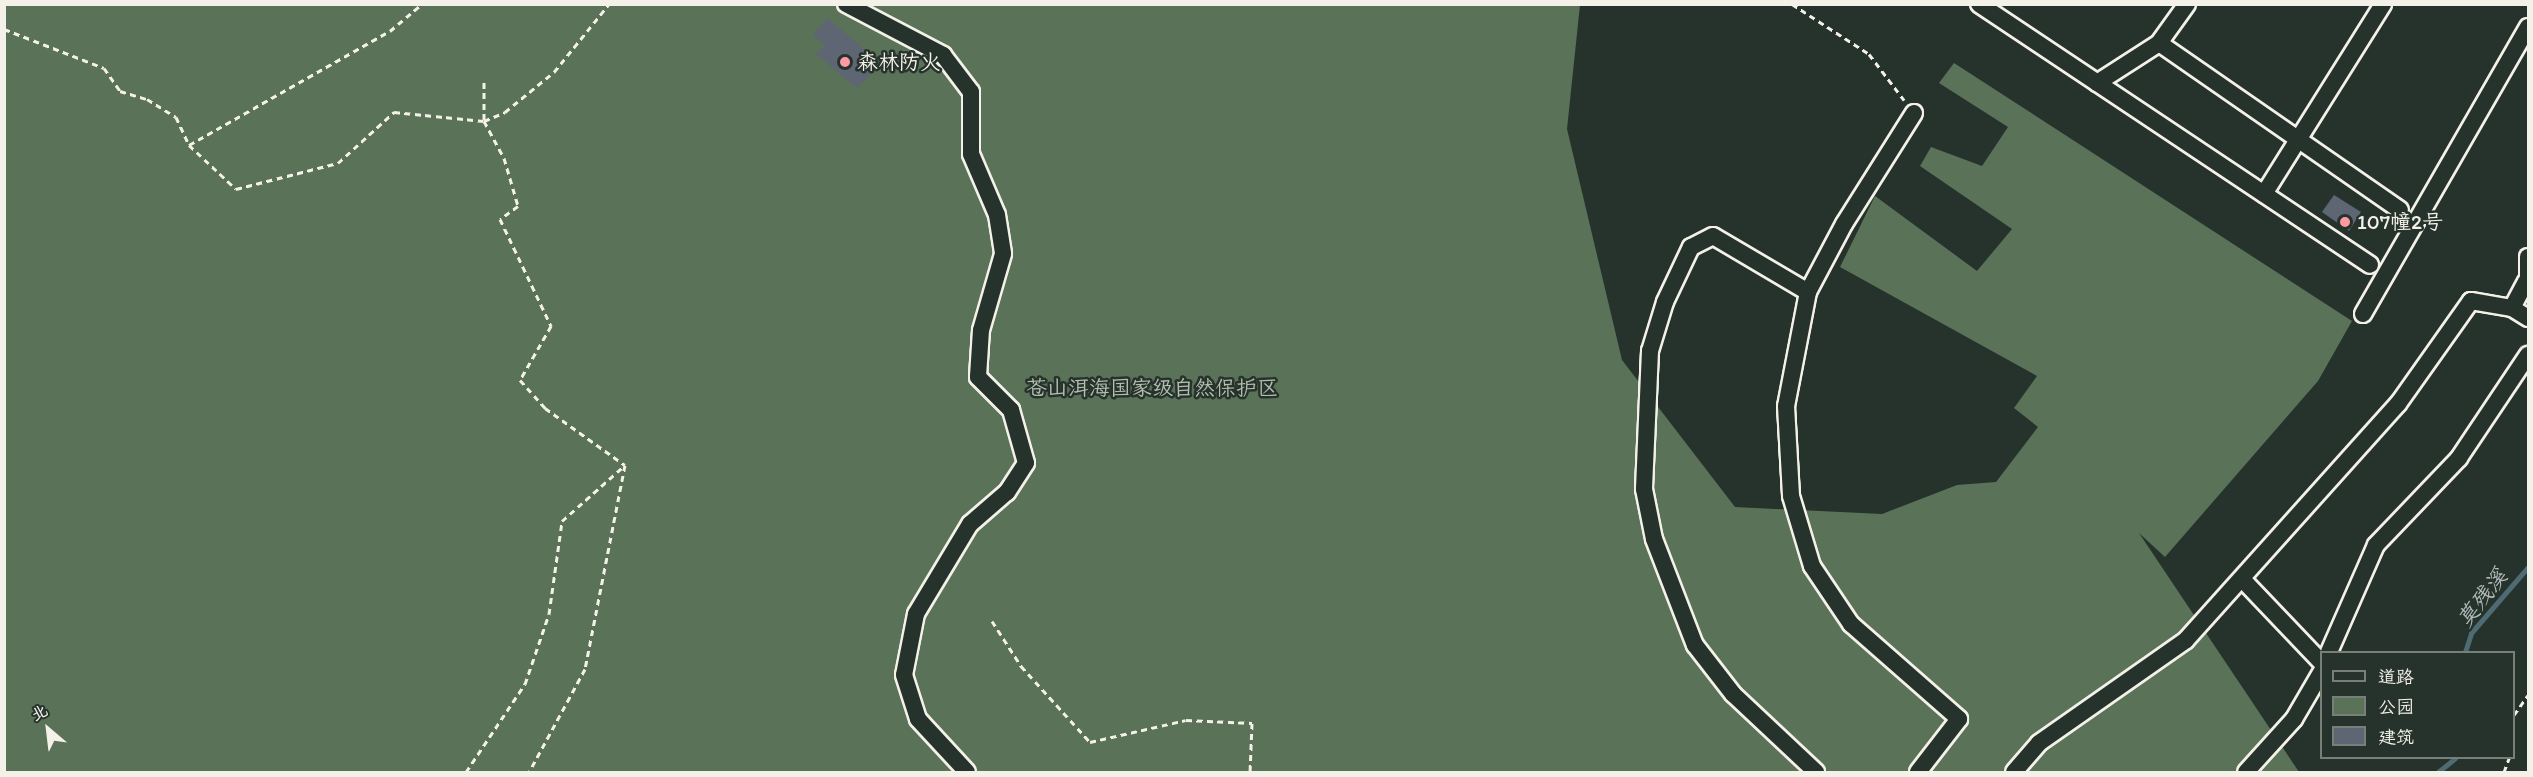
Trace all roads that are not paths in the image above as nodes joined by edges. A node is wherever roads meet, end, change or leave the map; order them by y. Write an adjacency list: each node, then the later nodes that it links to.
1 (846, 4): 24 (street)
2 (1979, 4): 7 (street)
3 (2187, 4): 6 (street)
4 (2383, 4): 9 (street)
5 (2529, 27): 17 (street)
6 (2159, 44): 7 (street); 9 (street)
7 (2097, 83): 10 (street)
8 (1914, 113): 15 (street)
9 (2298, 139): 10 (street); 11 (street)
10 (2264, 194): 13 (street)
11 (2400, 210)
12 (2529, 257): 14 (street)
13 (2370, 265)
14 (2527, 283): 16 (street)
15 (1808, 292): 25 (street); 26 (street)
16 (2512, 308): 18 (street); 20 (street)
17 (2363, 314)
18 (2529, 318)
19 (2529, 355): 21 (street)
20 (2243, 580): 22 (street); 27 (street)
21 (2329, 651)
22 (2320, 661)
23 (2320, 674): 28 (street)
24 (967, 772)
25 (1816, 772)
26 (1918, 772)
27 (2014, 772)
28 (2246, 772)

